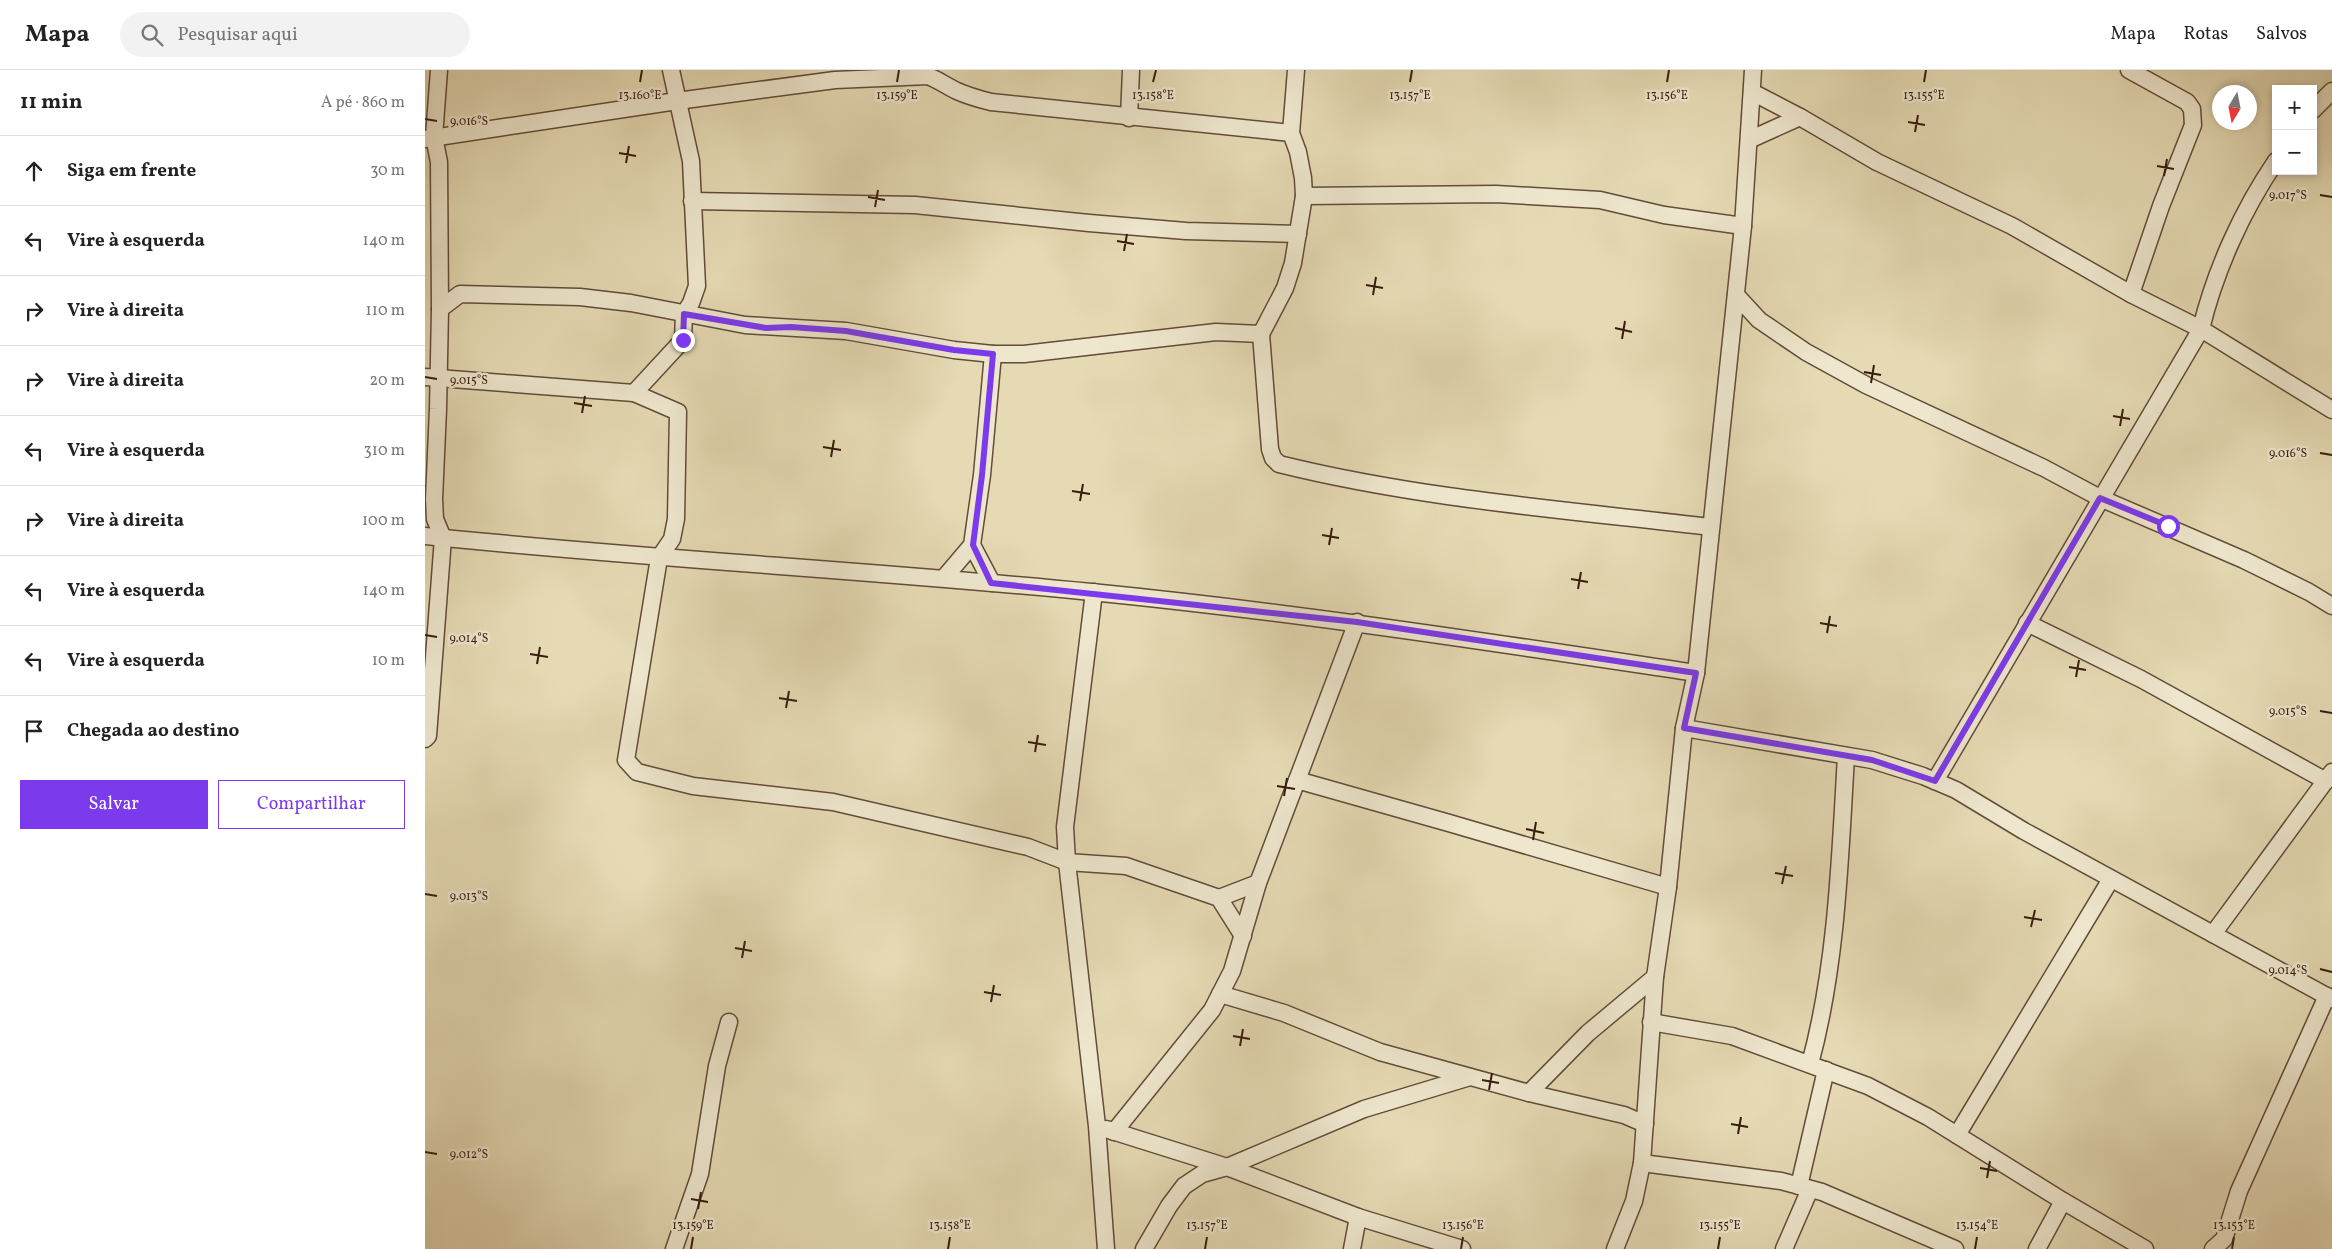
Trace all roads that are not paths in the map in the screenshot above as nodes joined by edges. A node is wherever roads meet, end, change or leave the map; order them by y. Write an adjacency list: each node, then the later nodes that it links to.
1 (439, 70): 14 (street)
2 (671, 70): 9 (street)
3 (1131, 70): 12 (street)
4 (1296, 70): 13 (street)
5 (1753, 70): 8 (street)
6 (2129, 70): 23 (street)
7 (2332, 91): 10 (street)
8 (1751, 92): 11 (street); 15 (street)
9 (677, 101): 12 (street); 14 (street); 18 (street)
10 (2317, 106)
11 (1800, 117): 15 (street); 23 (street)
12 (1129, 118): 13 (street)
13 (1291, 133): 17 (street)
14 (429, 138): 21 (street)
15 (1749, 140): 19 (street)
16 (2272, 168): 28 (street)
17 (1304, 196): 19 (street); 20 (street)
18 (692, 201): 20 (street); 26 (street)
19 (1743, 226): 24 (street)
20 (1298, 234): 30 (street)
21 (439, 284): 22 (street); 25 (street)
22 (460, 294): 25 (street); 26 (street)
23 (2131, 294): 28 (street)
24 (1736, 295): 27 (street); 29 (street)
25 (440, 309): 32 (street)
26 (684, 314): 31 (street); 33 (street)
27 (1759, 320): 29 (street); 35 (street)
28 (2201, 329): 34 (street); 35 (street)
29 (1732, 331): 36 (street)
30 (1261, 334): 31 (street); 36 (street)
31 (993, 354): 39 (street)
32 (432, 378): 33 (street); 38 (street)
33 (634, 393): 40 (street)
34 (2332, 410)
35 (2100, 498): 44 (street); 46 (street)
36 (1711, 527): 47 (street)
37 (425, 536): 38 (street)
38 (443, 538): 40 (street); 49 (street)
39 (973, 545): 41 (street); 42 (street)
40 (659, 558): 41 (street); 54 (street)
41 (943, 578): 42 (street)
42 (991, 583): 43 (street)
43 (1094, 592): 45 (street); 54 (street)
44 (2332, 606)
45 (1357, 622): 47 (street); 52 (street)
46 (2027, 623): 51 (street); 53 (street)
47 (1696, 673): 48 (street)
48 (1684, 728): 50 (street); 57 (street)
49 (425, 739)
50 (1846, 756): 53 (street); 66 (street)
51 (2329, 776): 59 (street)
52 (1297, 780): 56 (street); 57 (street)
53 (1935, 781): 55 (street)
54 (1067, 862): 58 (street); 71 (street)
55 (2111, 879): 59 (street); 73 (street)
56 (1258, 883): 58 (street); 60 (street)
57 (1668, 887): 61 (street)
58 (1219, 898): 60 (street)
59 (2213, 934): 63 (street)
60 (1243, 936): 62 (street)
61 (1655, 977): 65 (street); 69 (street)
62 (1220, 994): 68 (street); 72 (street)
63 (2329, 998): 79 (street)
64 (729, 1022): 80 (street)
65 (1651, 1022): 66 (street); 70 (street)
66 (1810, 1064): 67 (street)
67 (1826, 1070): 73 (street); 76 (street)
68 (1470, 1077): 69 (street); 75 (street)
69 (1529, 1093): 70 (street)
70 (1645, 1124): 74 (street)
71 (1097, 1126): 72 (street); 81 (street)
72 (1114, 1132): 75 (street)
73 (1957, 1135): 77 (street)
74 (1642, 1163): 76 (street); 85 (street)
75 (1227, 1167): 78 (street); 82 (street)
76 (1804, 1187): 86 (street); 87 (street)
77 (2063, 1202): 88 (street); 89 (street)
78 (1358, 1217): 83 (street); 84 (street)
79 (2221, 1246)
80 (674, 1249)
81 (1106, 1249)
82 (1144, 1249)
83 (1352, 1249)
84 (1462, 1249)
85 (1615, 1249)
86 (1784, 1249)
87 (1955, 1249)
88 (2037, 1249)
89 (2145, 1249)

